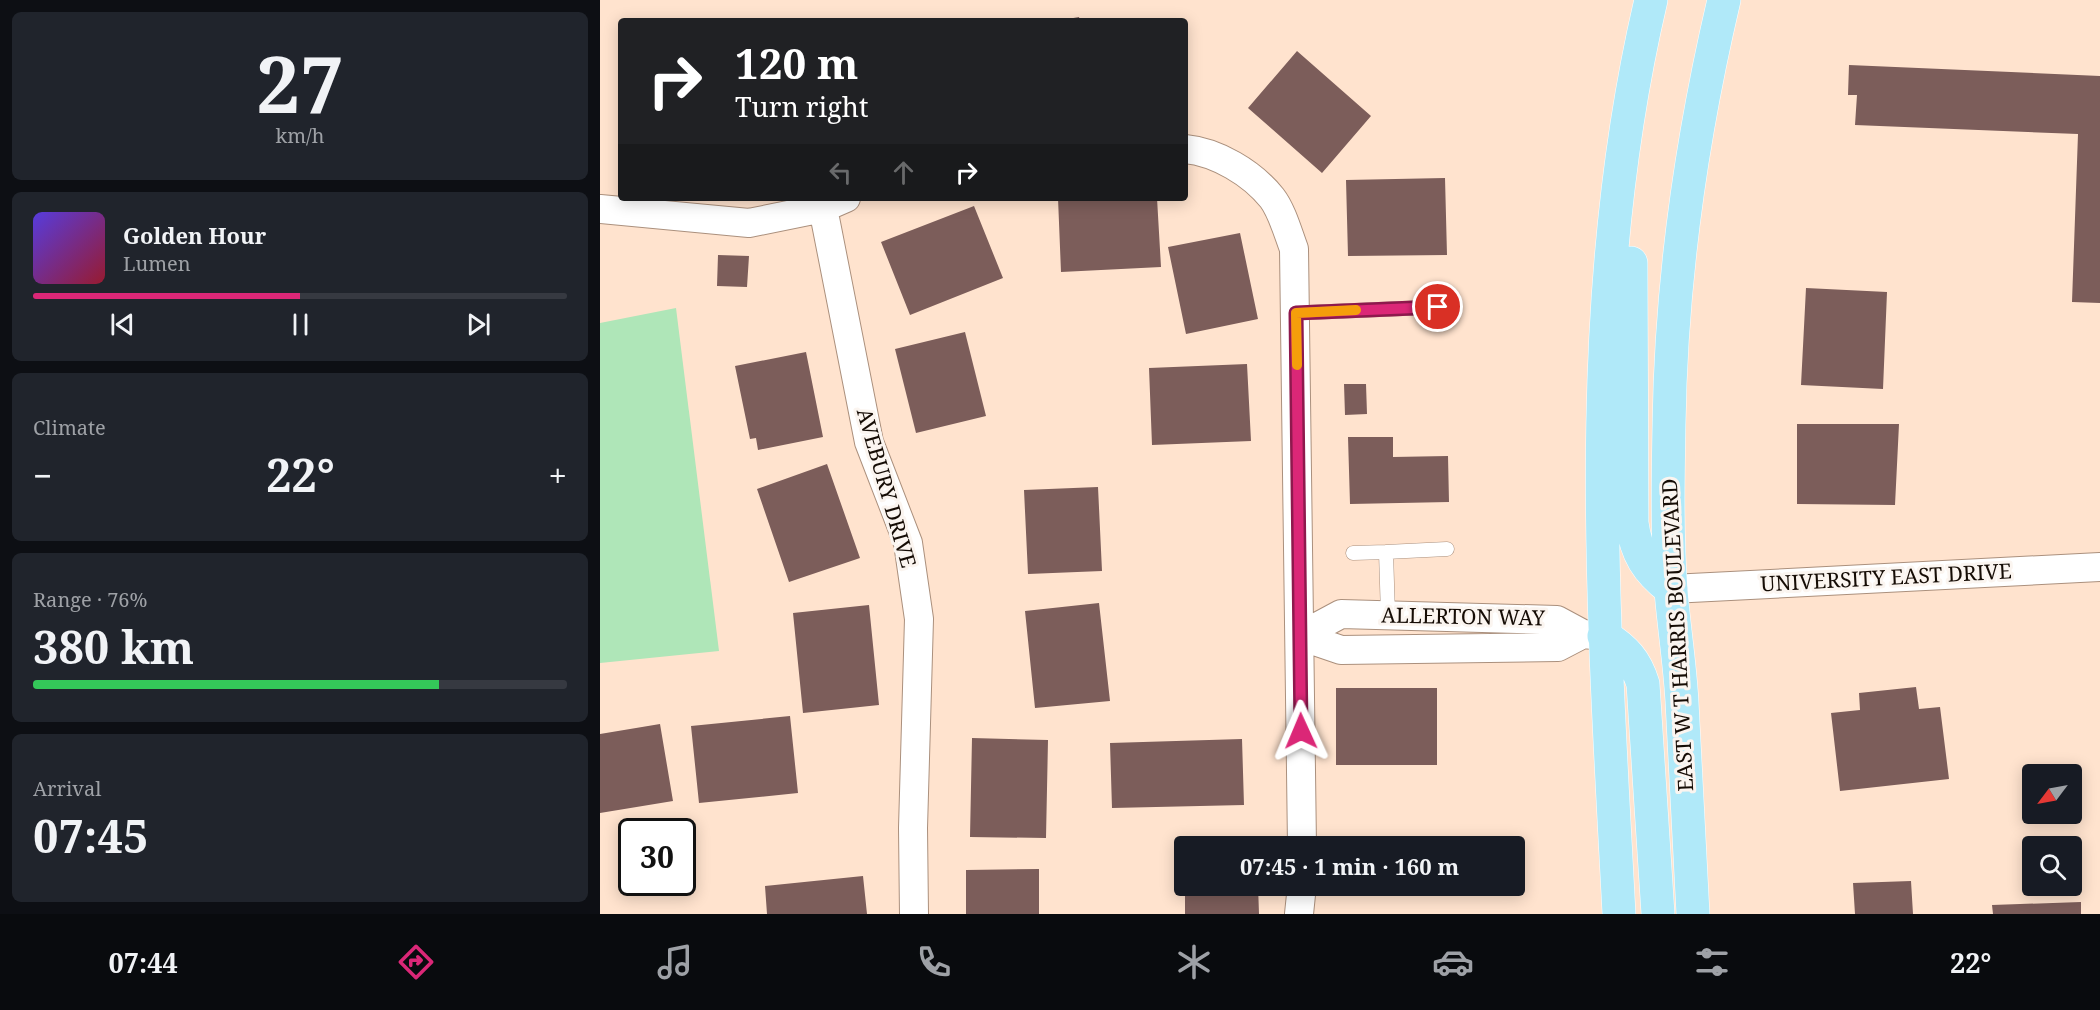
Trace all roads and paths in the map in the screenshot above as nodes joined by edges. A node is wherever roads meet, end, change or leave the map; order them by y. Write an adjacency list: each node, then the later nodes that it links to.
1 (1651, 0): 3 (main road)
2 (1724, 0): 13 (main road, EAST W T HARRIS BOULEVARD)
3 (1624, 133): 13 (main road); 15 (main road)
4 (1188, 149): 8 (street)
5 (835, 203): 6 (street, AVEBURY DRIVE); 19 (street, AVEBURY DRIVE)
6 (600, 209)
7 (1438, 307): 8 (lane)
8 (1296, 313): 16 (street)
9 (1448, 549): 10 (lane)
10 (1386, 552): 11 (lane); 14 (lane)
11 (1353, 553)
12 (2100, 567): 13 (street, UNIVERSITY EAST DRIVE)
13 (1671, 589): 23 (main road, EAST W T HARRIS BOULEVARD)
14 (1388, 615): 15 (street, ALLERTON WAY); 16 (street, ALLERTON WAY)
15 (1593, 635): 16 (street, ALLERTON WAY); 21 (main road); 22 (main road)
16 (1300, 636): 17 (street)
17 (1302, 836)
18 (1301, 896): 20 (street)
19 (914, 914)
20 (1299, 914)
21 (1619, 914)
22 (1658, 914)
23 (1693, 914)

